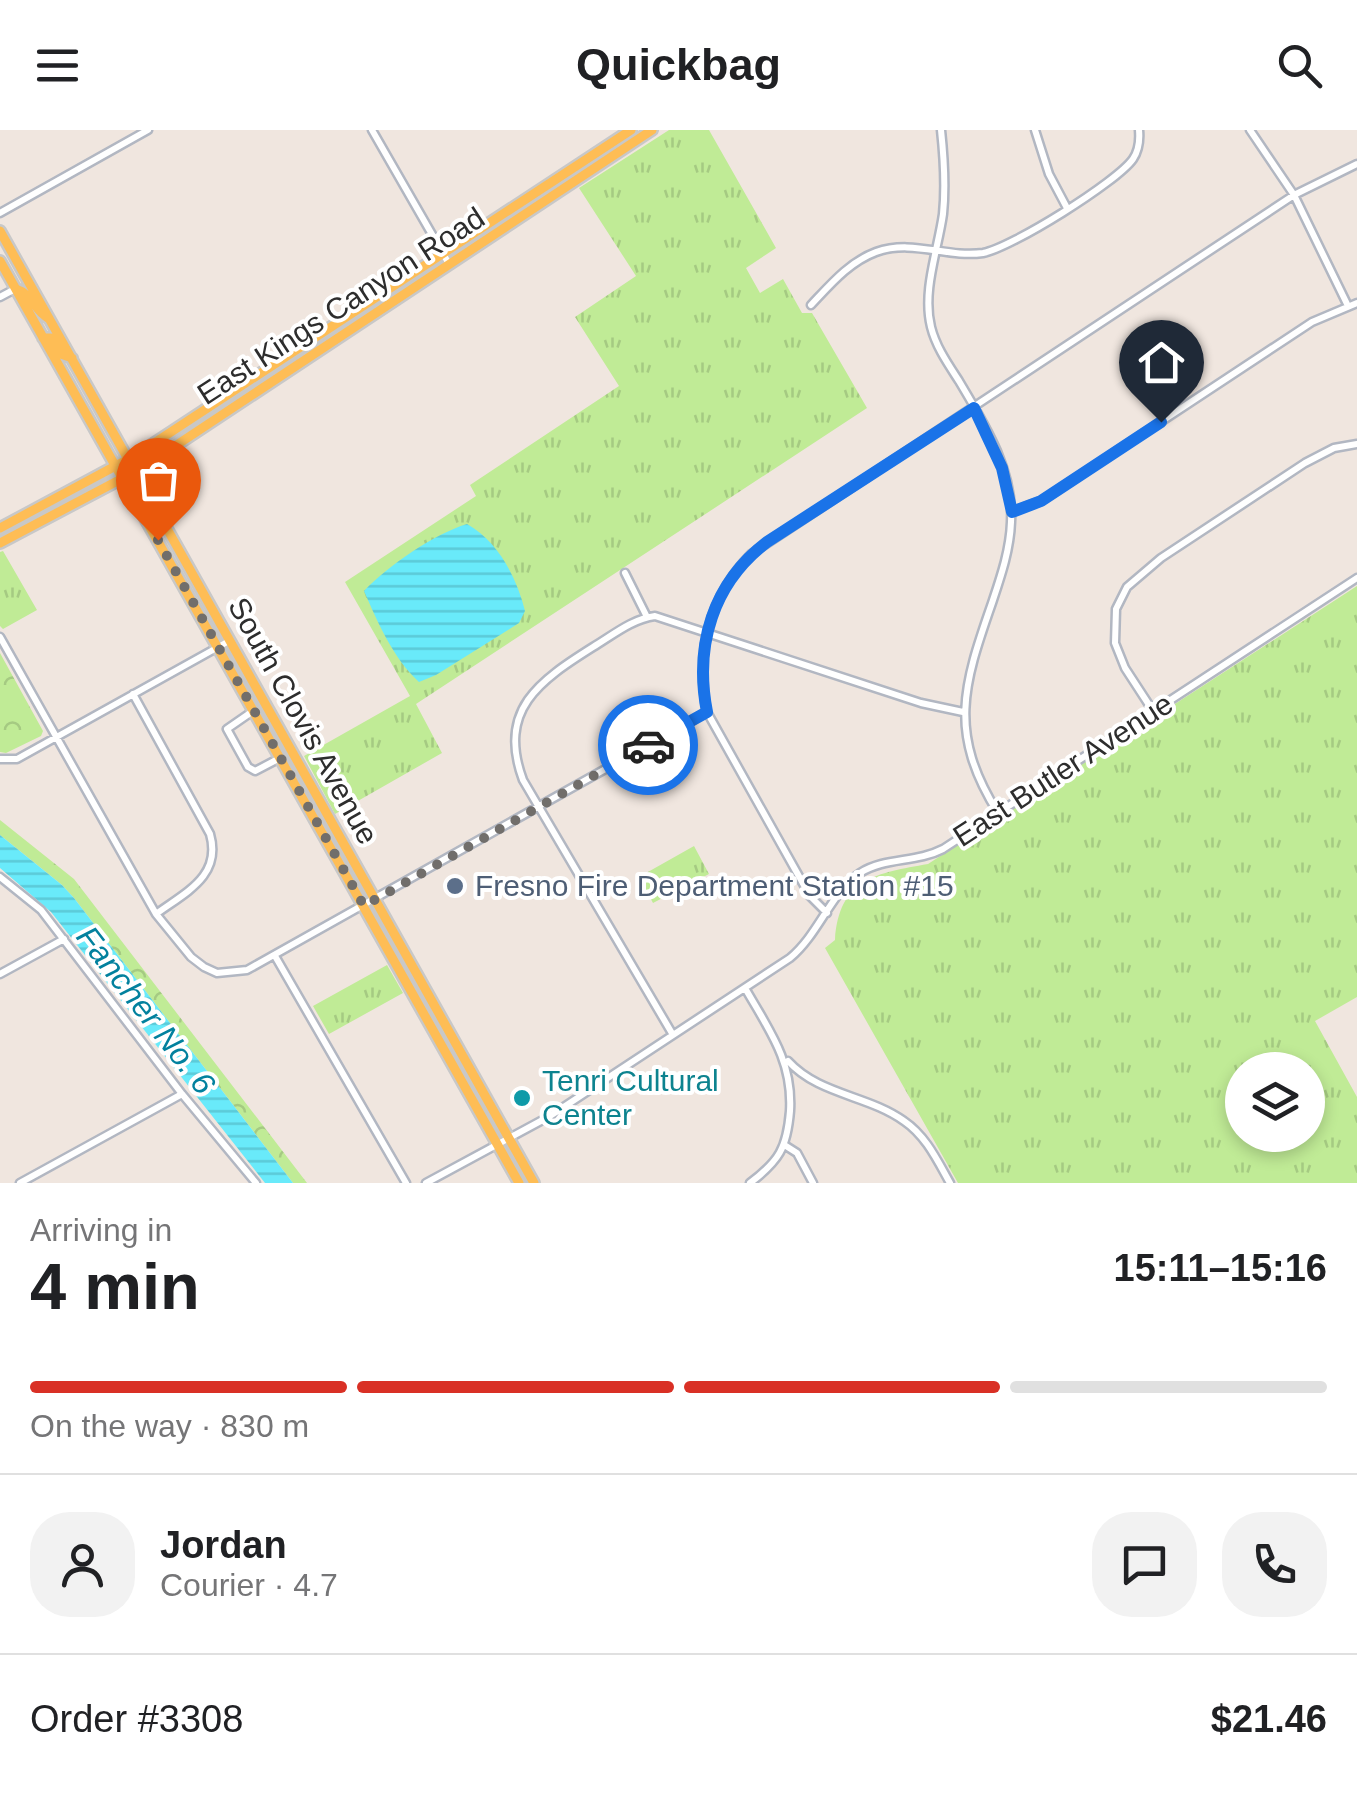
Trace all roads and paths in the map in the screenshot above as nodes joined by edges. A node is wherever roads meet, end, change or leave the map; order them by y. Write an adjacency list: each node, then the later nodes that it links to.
1 (148, 130): 13 (street)
2 (372, 130): 16 (street)
3 (630, 130): 9 (street); 16 (main road, East Kings Canyon Road)
4 (652, 130): 9 (main road, East Kings Canyon Road)
5 (941, 130): 15 (street)
6 (1036, 130): 12 (street)
7 (1250, 130): 11 (street)
8 (1140, 134): 12 (street)
9 (636, 141): 16 (main road, East Kings Canyon Road)
10 (1357, 164): 11 (street)
11 (1294, 196): 22 (street); 28 (street)
12 (1067, 208): 15 (street)
13 (0, 213)
14 (0, 230): 23 (main road, South Clovis Avenue)
15 (936, 249): 21 (street); 28 (street)
16 (446, 260): 24 (main road, East Kings Canyon Road); 27 (main road, East Kings Canyon Road)
17 (0, 262): 18 (main road, South Clovis Avenue)
18 (15, 289): 19 (street); 23 (main road); 25 (main road, South Clovis Avenue)
19 (0, 297)
20 (1357, 303): 22 (street)
21 (811, 305)
22 (1348, 306): 34 (street)
23 (50, 319): 26 (main road, South Clovis Avenue)
24 (336, 325): 27 (main road); 30 (main road, East Kings Canyon Road)
25 (43, 338): 26 (main road); 31 (main road, South Clovis Avenue)
26 (72, 358): 30 (main road, South Clovis Avenue)
27 (280, 376): 32 (main road, East Kings Canyon Road)
28 (974, 408): 34 (street); 40 (street)
29 (1357, 444): 46 (street)
30 (128, 459): 31 (main road, East Kings Canyon Road); 32 (main road, South Clovis Avenue)
31 (115, 466): 33 (main road, South Clovis Avenue); 35 (main road, East Kings Canyon Road)
32 (135, 472): 33 (main road, East Kings Canyon Road); 42 (main road, South Clovis Avenue)
33 (122, 479): 36 (main road, East Kings Canyon Road); 43 (main road, South Clovis Avenue)
34 (1012, 512): 48 (street)
35 (0, 528)
36 (0, 542)
37 (626, 573): 39 (street)
38 (1357, 578): 46 (street, East Butler Avenue)
39 (648, 617): 40 (street); 52 (street)
40 (706, 632): 47 (street); 48 (street)
41 (0, 638): 49 (street)
42 (229, 640): 43 (street); 55 (main road, South Clovis Avenue)
43 (218, 647): 44 (street); 45 (main road, South Clovis Avenue)
44 (133, 694): 49 (street); 58 (street)
45 (254, 710): 50 (main road, South Clovis Avenue); 50 (street)
46 (1153, 711): 53 (street, East Butler Avenue)
47 (707, 712): 52 (street); 57 (street)
48 (963, 712): 53 (street)
49 (56, 738): 51 (street); 58 (street)
50 (280, 758): 56 (main road, South Clovis Avenue)
51 (0, 760)
52 (539, 807): 55 (street); 63 (street)
53 (998, 813): 57 (street, East Butler Avenue)
54 (0, 877): 59 (street)
55 (375, 900): 56 (street); 66 (main road, South Clovis Avenue)
56 (364, 906): 60 (street); 67 (main road, South Clovis Avenue)
57 (827, 913): 62 (street, East Butler Avenue)
58 (156, 914): 60 (street)
59 (64, 939): 61 (street); 65 (street)
60 (275, 956): 71 (street)
61 (0, 974)
62 (745, 988): 63 (street, East Butler Avenue); 64 (street)
63 (672, 1035): 66 (street, East Butler Avenue)
64 (784, 1056): 68 (street); 77 (street)
65 (182, 1094): 69 (street); 70 (street)
66 (510, 1141): 67 (street, East Butler Avenue); 74 (main road, South Clovis Avenue)
67 (498, 1146): 72 (street, East Butler Avenue); 73 (main road, South Clovis Avenue)
68 (786, 1146): 75 (street); 76 (street)
69 (20, 1183)
70 (256, 1183)
71 (406, 1183)
72 (426, 1183)
73 (520, 1183)
74 (534, 1183)
75 (750, 1183)
76 (813, 1183)
77 (950, 1183)

